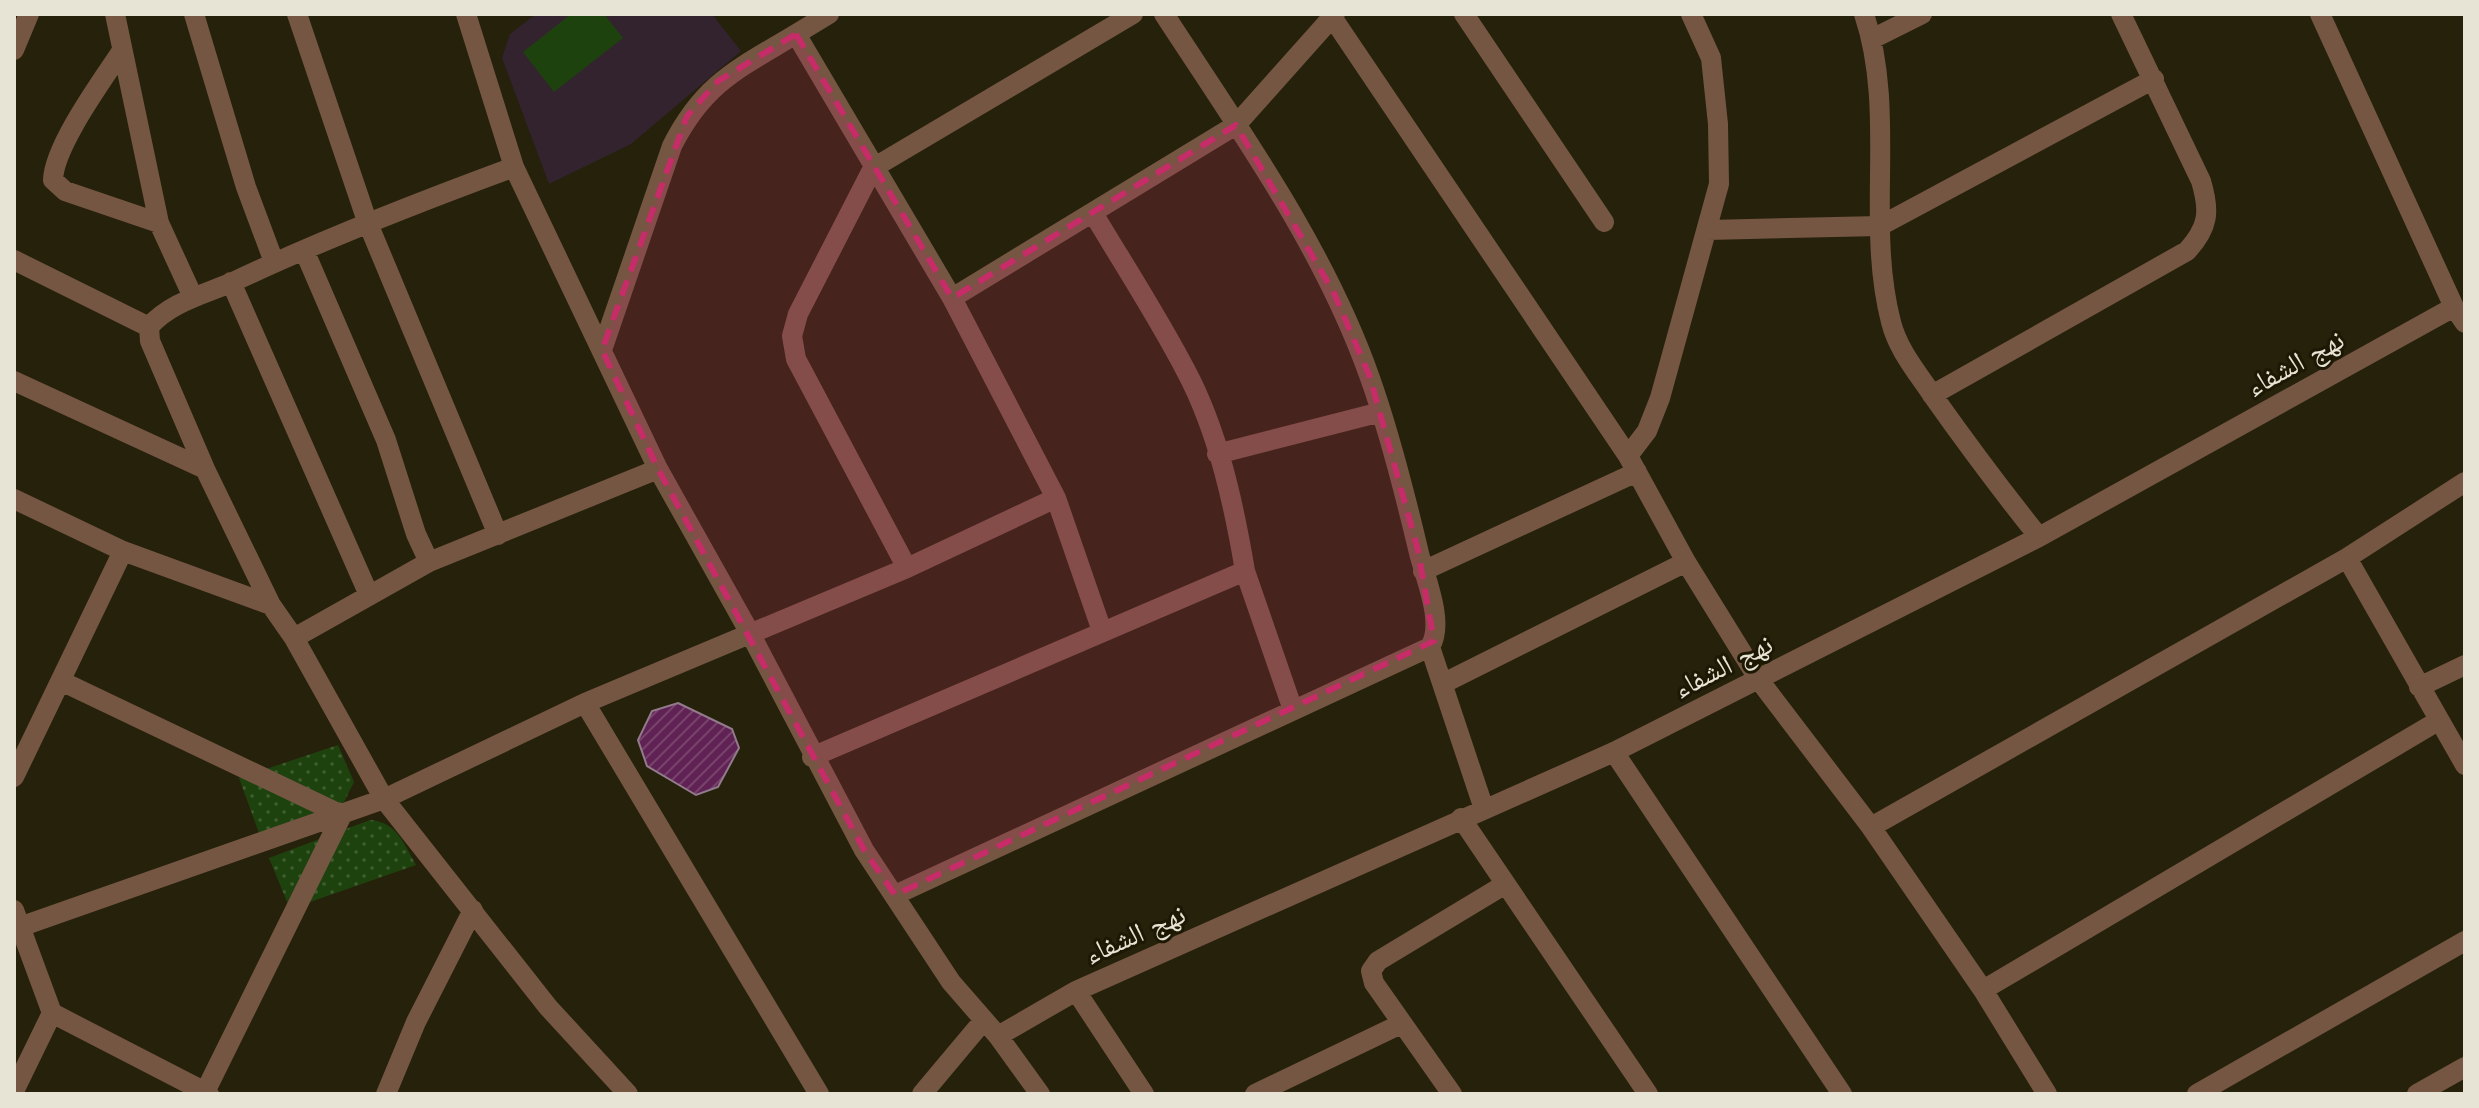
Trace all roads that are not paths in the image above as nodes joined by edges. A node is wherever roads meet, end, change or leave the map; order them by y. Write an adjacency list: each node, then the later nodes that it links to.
1 (29, 14): 18 (street)
2 (115, 14): 19 (street)
3 (194, 14): 32 (street)
4 (297, 14): 25 (street)
5 (829, 14): 16 (street)
6 (1133, 14): 23 (street)
7 (1164, 14): 21 (street)
8 (1464, 14): 26 (street)
9 (1691, 14): 29 (street)
10 (1864, 14): 17 (street)
11 (1922, 14): 17 (street)
12 (2121, 14): 20 (street)
13 (2320, 14): 36 (street)
14 (1332, 15): 21 (street); 43 (street)
15 (472, 17): 22 (street)
16 (796, 34): 23 (street); 38 (street)
17 (1872, 39): 28 (street)
18 (14, 50)
19 (121, 52): 27 (street); 27 (street)
20 (2154, 79): 28 (street); 40 (street)
21 (1236, 125): 24 (street); 41 (street)
22 (514, 167): 25 (street); 38 (street)
23 (873, 168): 35 (street); 55 (street)
24 (1093, 213): 35 (street); 42 (street)
25 (367, 221): 30 (street); 49 (street)
26 (1604, 222)
27 (159, 223): 34 (street)
28 (1880, 226): 29 (street); 40 (street)
29 (1708, 230): 43 (street)
30 (304, 250): 32 (street); 53 (street)
31 (14, 260): 37 (street)
32 (274, 262): 33 (street)
33 (231, 282): 34 (street); 58 (street)
34 (193, 297): 37 (street)
35 (952, 298): 47 (street)
36 (2460, 315): 50 (street, نهج الشفاء)
37 (149, 327): 44 (street)
38 (602, 350): 45 (street)
39 (14, 381): 44 (street)
40 (1932, 395): 50 (street)
41 (1381, 412): 42 (street); 57 (street)
42 (1217, 454): 56 (street)
43 (1633, 464): 54 (street); 57 (street)
44 (205, 469): 59 (street)
45 (658, 469): 49 (street); 61 (street)
46 (2465, 482): 52 (street)
47 (1056, 498): 55 (street); 60 (street)
48 (14, 499): 51 (street)
49 (498, 535): 53 (street)
50 (2039, 537): 65 (street, نهج الشفاء)
51 (123, 551): 59 (street); 66 (street)
52 (2347, 558): 68 (street); 80 (street)
53 (429, 562): 58 (street)
54 (1686, 562): 65 (street); 67 (street)
55 (907, 568): 61 (street)
56 (1245, 571): 60 (street); 70 (street)
57 (1423, 571): 63 (street)
58 (369, 595): 62 (street)
59 (271, 605): 62 (street)
60 (1102, 631): 73 (street)
61 (751, 635): 69 (street); 73 (street)
62 (294, 638): 76 (street)
63 (1430, 647): 67 (street); 70 (street)
64 (2465, 665): 68 (street)
65 (1759, 680): 72 (street, نهج الشفاء); 80 (street)
66 (61, 681): 75 (street); 78 (street)
67 (1444, 683): 77 (street)
68 (2419, 687): 71 (street)
69 (585, 703): 76 (street); 96 (street)
70 (1293, 710): 82 (street)
71 (2438, 721): 74 (street); 86 (street)
72 (1614, 752): 77 (street, نهج الشفاء); 103 (street)
73 (812, 757): 82 (street)
74 (2465, 765)
75 (14, 777)
76 (384, 799): 78 (street); 83 (street)
77 (1484, 809): 79 (street, نهج الشفاء)
78 (342, 815): 84 (street); 93 (street)
79 (1461, 818): 81 (street); 87 (street, نهج الشفاء)
80 (1871, 827): 86 (street)
81 (1504, 885): 89 (street); 102 (street)
82 (895, 895): 90 (street)
83 (473, 910): 94 (street); 95 (street)
84 (16, 922): 88 (street)
85 (2465, 941): 105 (street)
86 (1983, 990): 104 (street)
87 (1076, 991): 90 (street, نهج الشفاء); 99 (street)
88 (52, 1013): 92 (street); 93 (street)
89 (1401, 1024): 100 (street); 101 (street)
90 (991, 1028): 97 (street); 98 (street)
91 (2465, 1067): 106 (street)
92 (14, 1091)
93 (207, 1093)
94 (386, 1094)
95 (628, 1094)
96 (819, 1094)
97 (922, 1094)
98 (1040, 1094)
99 (1144, 1094)
100 (1255, 1094)
101 (1452, 1094)
102 (1648, 1094)
103 (1842, 1094)
104 (2047, 1094)
105 (2197, 1094)
106 (2417, 1094)

